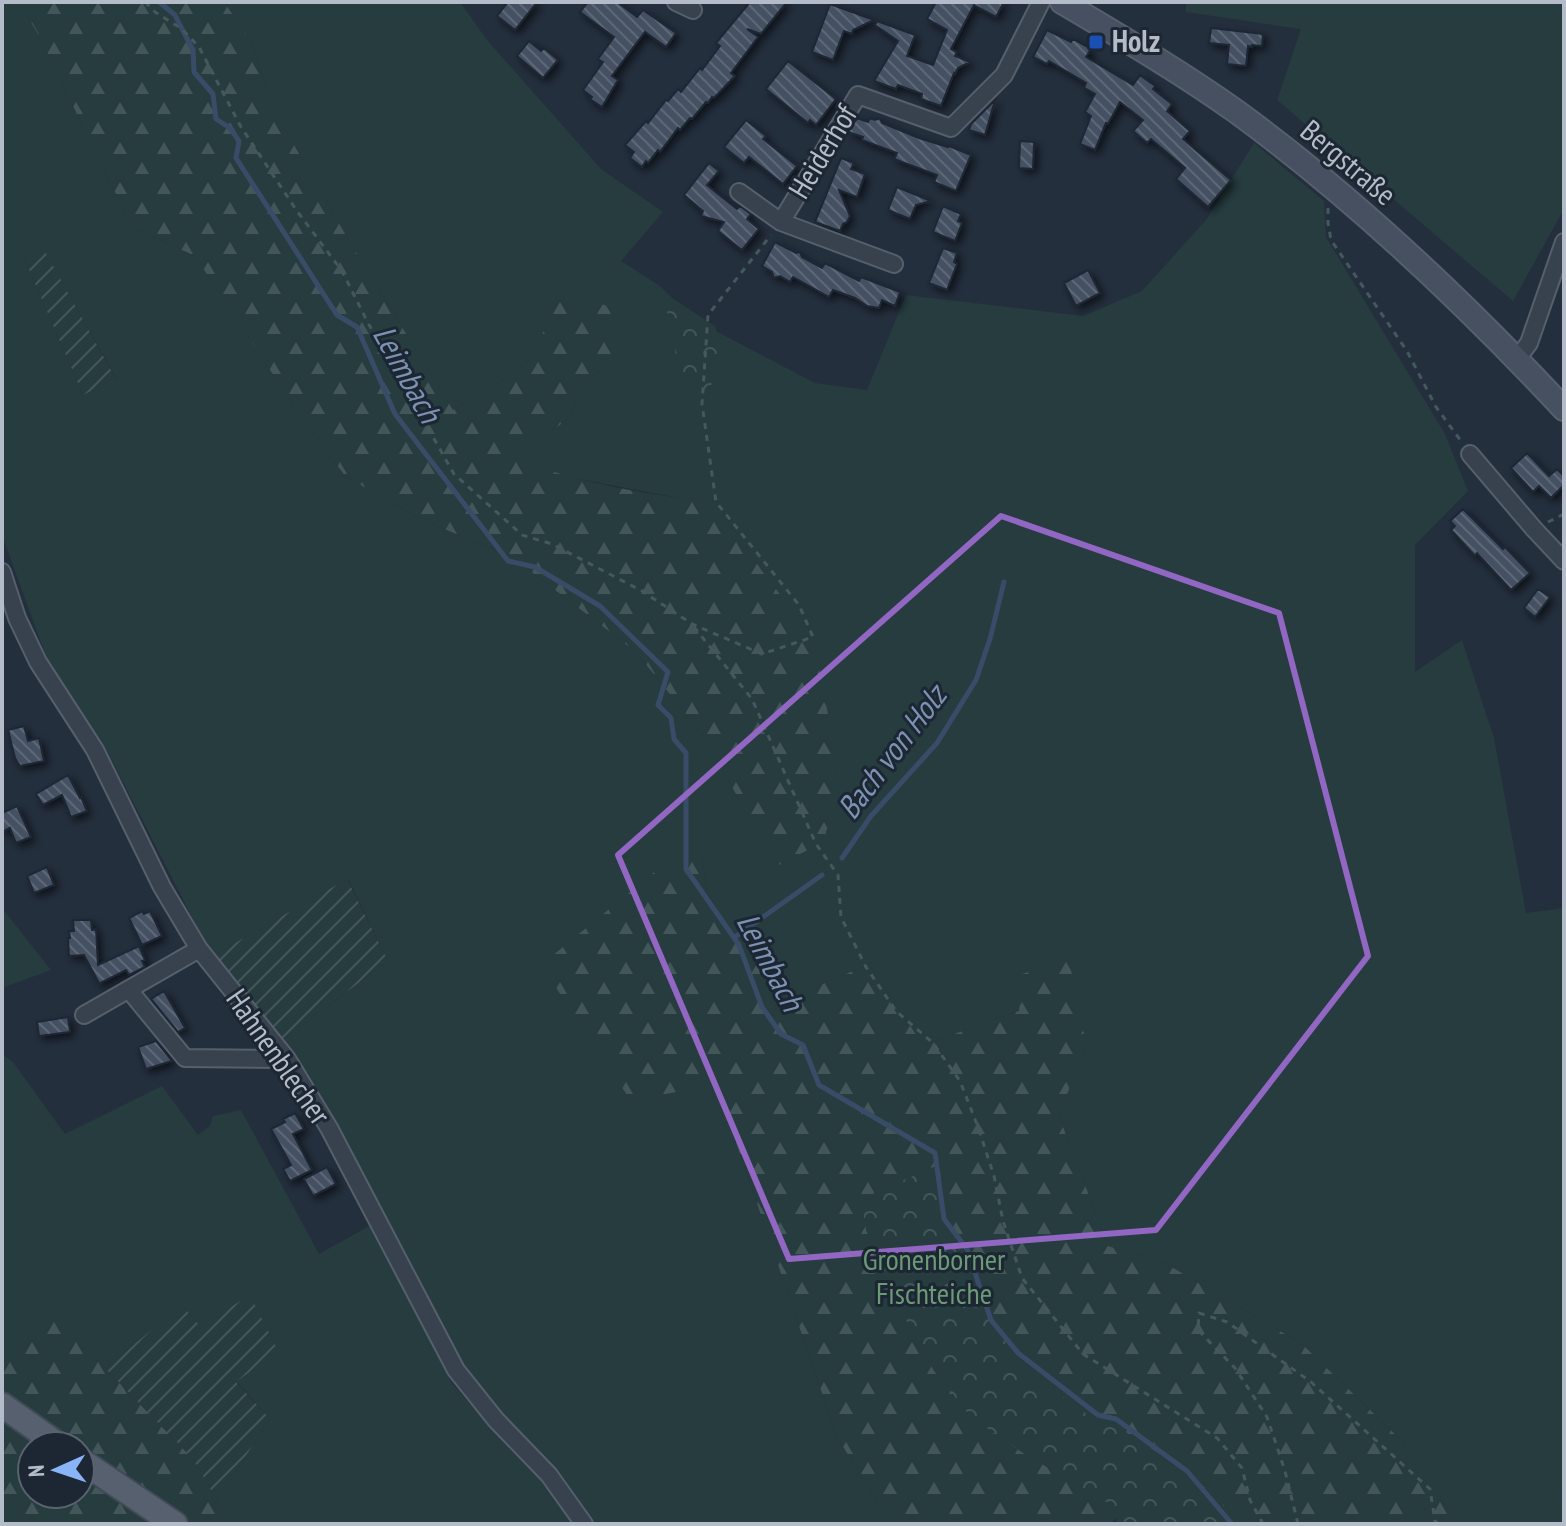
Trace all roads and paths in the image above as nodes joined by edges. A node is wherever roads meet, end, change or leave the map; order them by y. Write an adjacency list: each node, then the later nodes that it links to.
1 (145, 2): 16 (path)
2 (676, 2): 5 (street)
3 (1041, 2): 8 (street, Heiderhof)
4 (1062, 2): 6 (street, Bergstraße)
5 (693, 10)
6 (1329, 184): 11 (street, Bergstraße); 13 (path)
7 (739, 192): 8 (street, Heiderhof)
8 (781, 222): 10 (street, Heiderhof); 16 (path)
9 (1564, 242): 11 (street)
10 (894, 264)
11 (1517, 359): 12 (street, Bergstraße)
12 (1564, 409)
13 (1470, 454): 14 (street)
14 (1564, 561)
15 (2, 572): 17 (street, Hahnenblecher)
16 (692, 624): 26 (path)
17 (199, 949): 18 (street); 20 (street, Hahnenblecher)
18 (129, 990): 19 (street); 20 (street)
19 (84, 1015)
20 (287, 1059): 25 (street, Hahnenblecher)
21 (2, 1405): 22 (main road)
22 (37, 1430)
23 (96, 1471): 24 (main road)
24 (175, 1524)
25 (584, 1524)
26 (1263, 1524)
27 (1298, 1524): 28 (path)
28 (1439, 1524)

